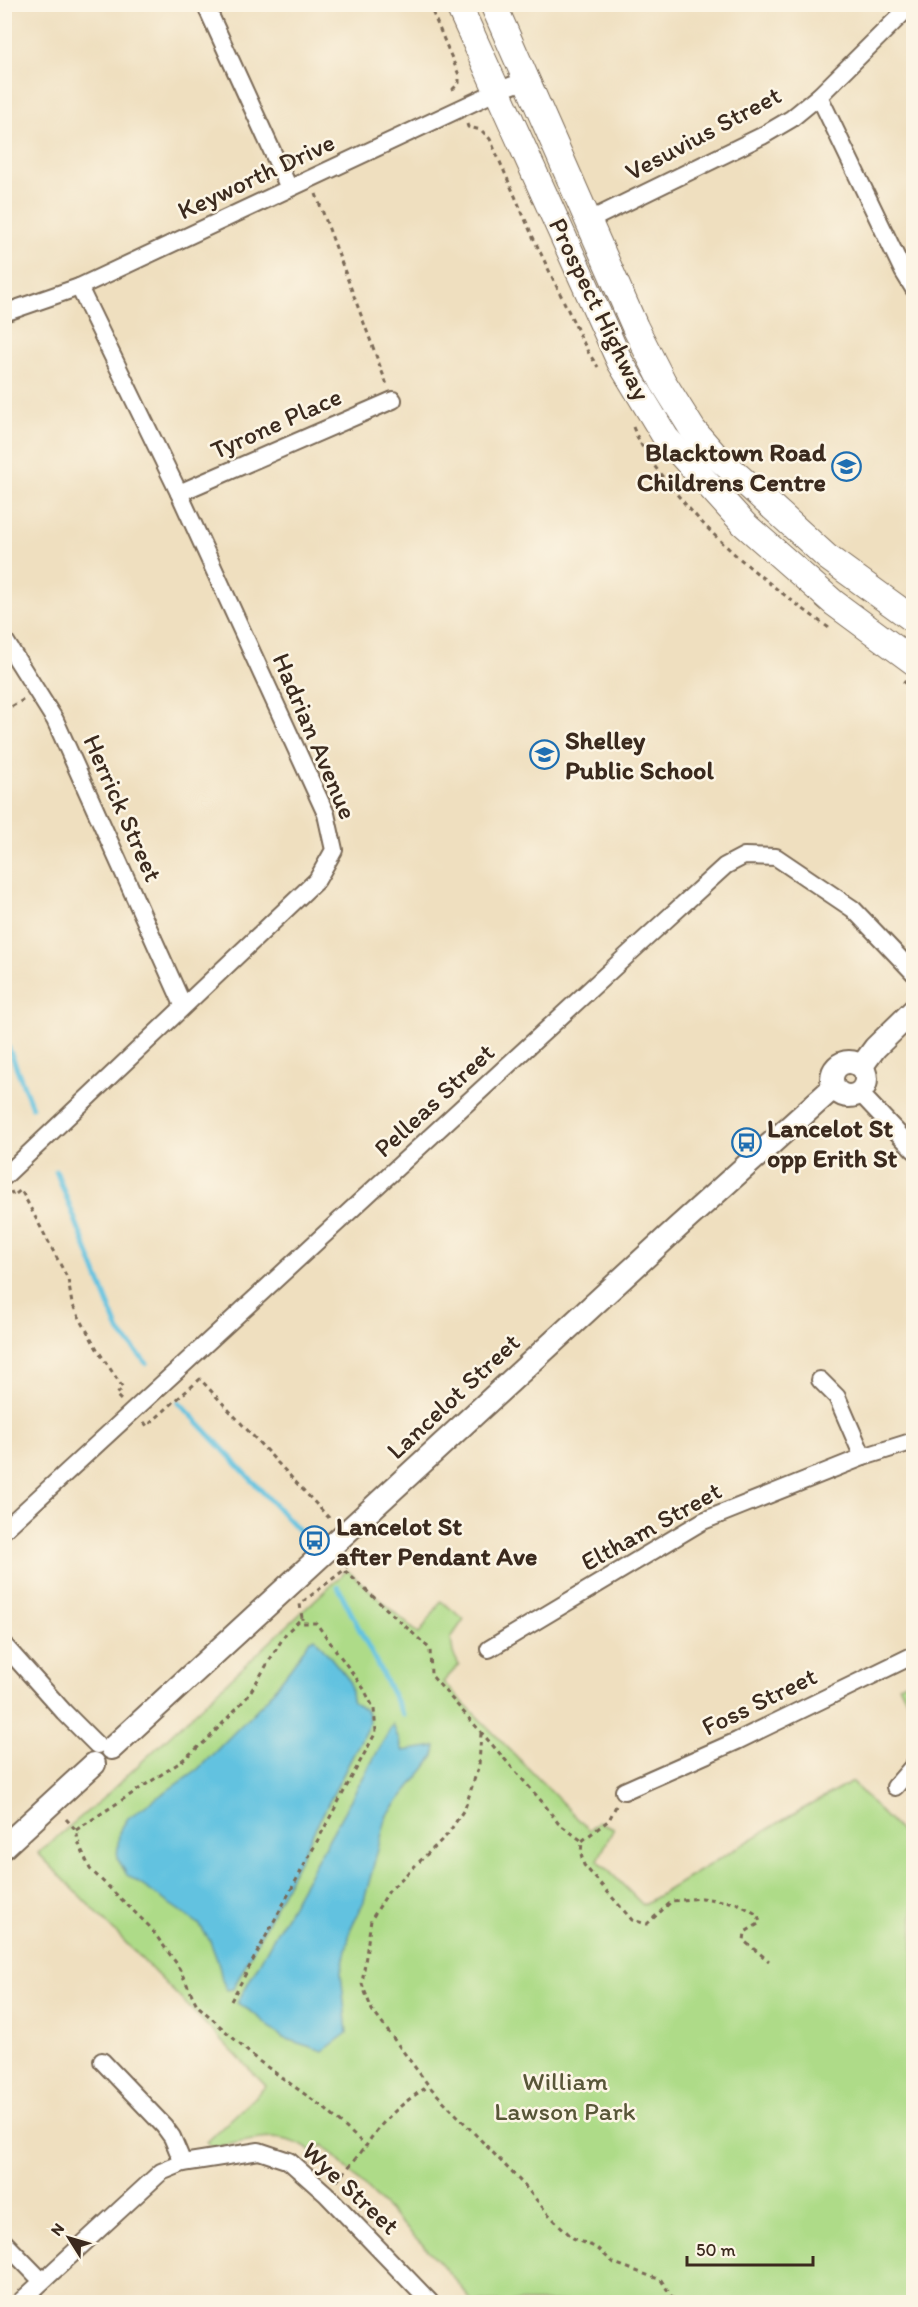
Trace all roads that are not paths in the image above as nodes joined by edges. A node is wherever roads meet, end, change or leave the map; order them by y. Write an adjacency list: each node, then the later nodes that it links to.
1 (205, 4): 8 (street)
2 (458, 4): 6 (main road, Prospect Highway)
3 (493, 4): 5 (main road)
4 (912, 4): 7 (street, Vesuvius Street)
5 (527, 80): 6 (street, Keyworth Drive); 9 (main road)
6 (498, 92): 8 (street, Keyworth Drive); 17 (main road, Prospect Highway)
7 (819, 96): 9 (street, Vesuvius Street); 11 (street)
8 (289, 188): 10 (street, Keyworth Drive)
9 (588, 221): 15 (main road)
10 (79, 287): 12 (street, Keyworth Drive); 14 (street, Hadrian Avenue)
11 (914, 289)
12 (4, 313)
13 (393, 400): 14 (street, Tyrone Place)
14 (179, 494): 19 (street, Hadrian Avenue)
15 (914, 620)
16 (4, 639): 19 (street, Herrick Street)
17 (914, 662)
18 (914, 973): 29 (street, Pelleas Street)
19 (183, 1005): 25 (street, Hadrian Avenue)
20 (914, 1010): 21 (street)
21 (861, 1067): 22 (street); 23 (street)
22 (834, 1087): 23 (street); 33 (street, Lancelot Street)
23 (859, 1092): 24 (street)
24 (914, 1150)
25 (4, 1177)
26 (820, 1380): 28 (street)
27 (914, 1441): 28 (street, Eltham Street)
28 (863, 1458): 31 (street, Eltham Street)
29 (4, 1530)
30 (4, 1645): 33 (street)
31 (489, 1649)
32 (914, 1654): 36 (street, Foss Street)
33 (101, 1752): 37 (street, Lancelot Street)
34 (914, 1765): 35 (street)
35 (895, 1787)
36 (624, 1791)
37 (4, 1847)
38 (102, 2061): 39 (street)
39 (183, 2163): 41 (street, Wye Street); 43 (street, Wye Street)
40 (4, 2242): 41 (street)
41 (42, 2281): 42 (street, Wye Street)
42 (20, 2302)
43 (430, 2302)

